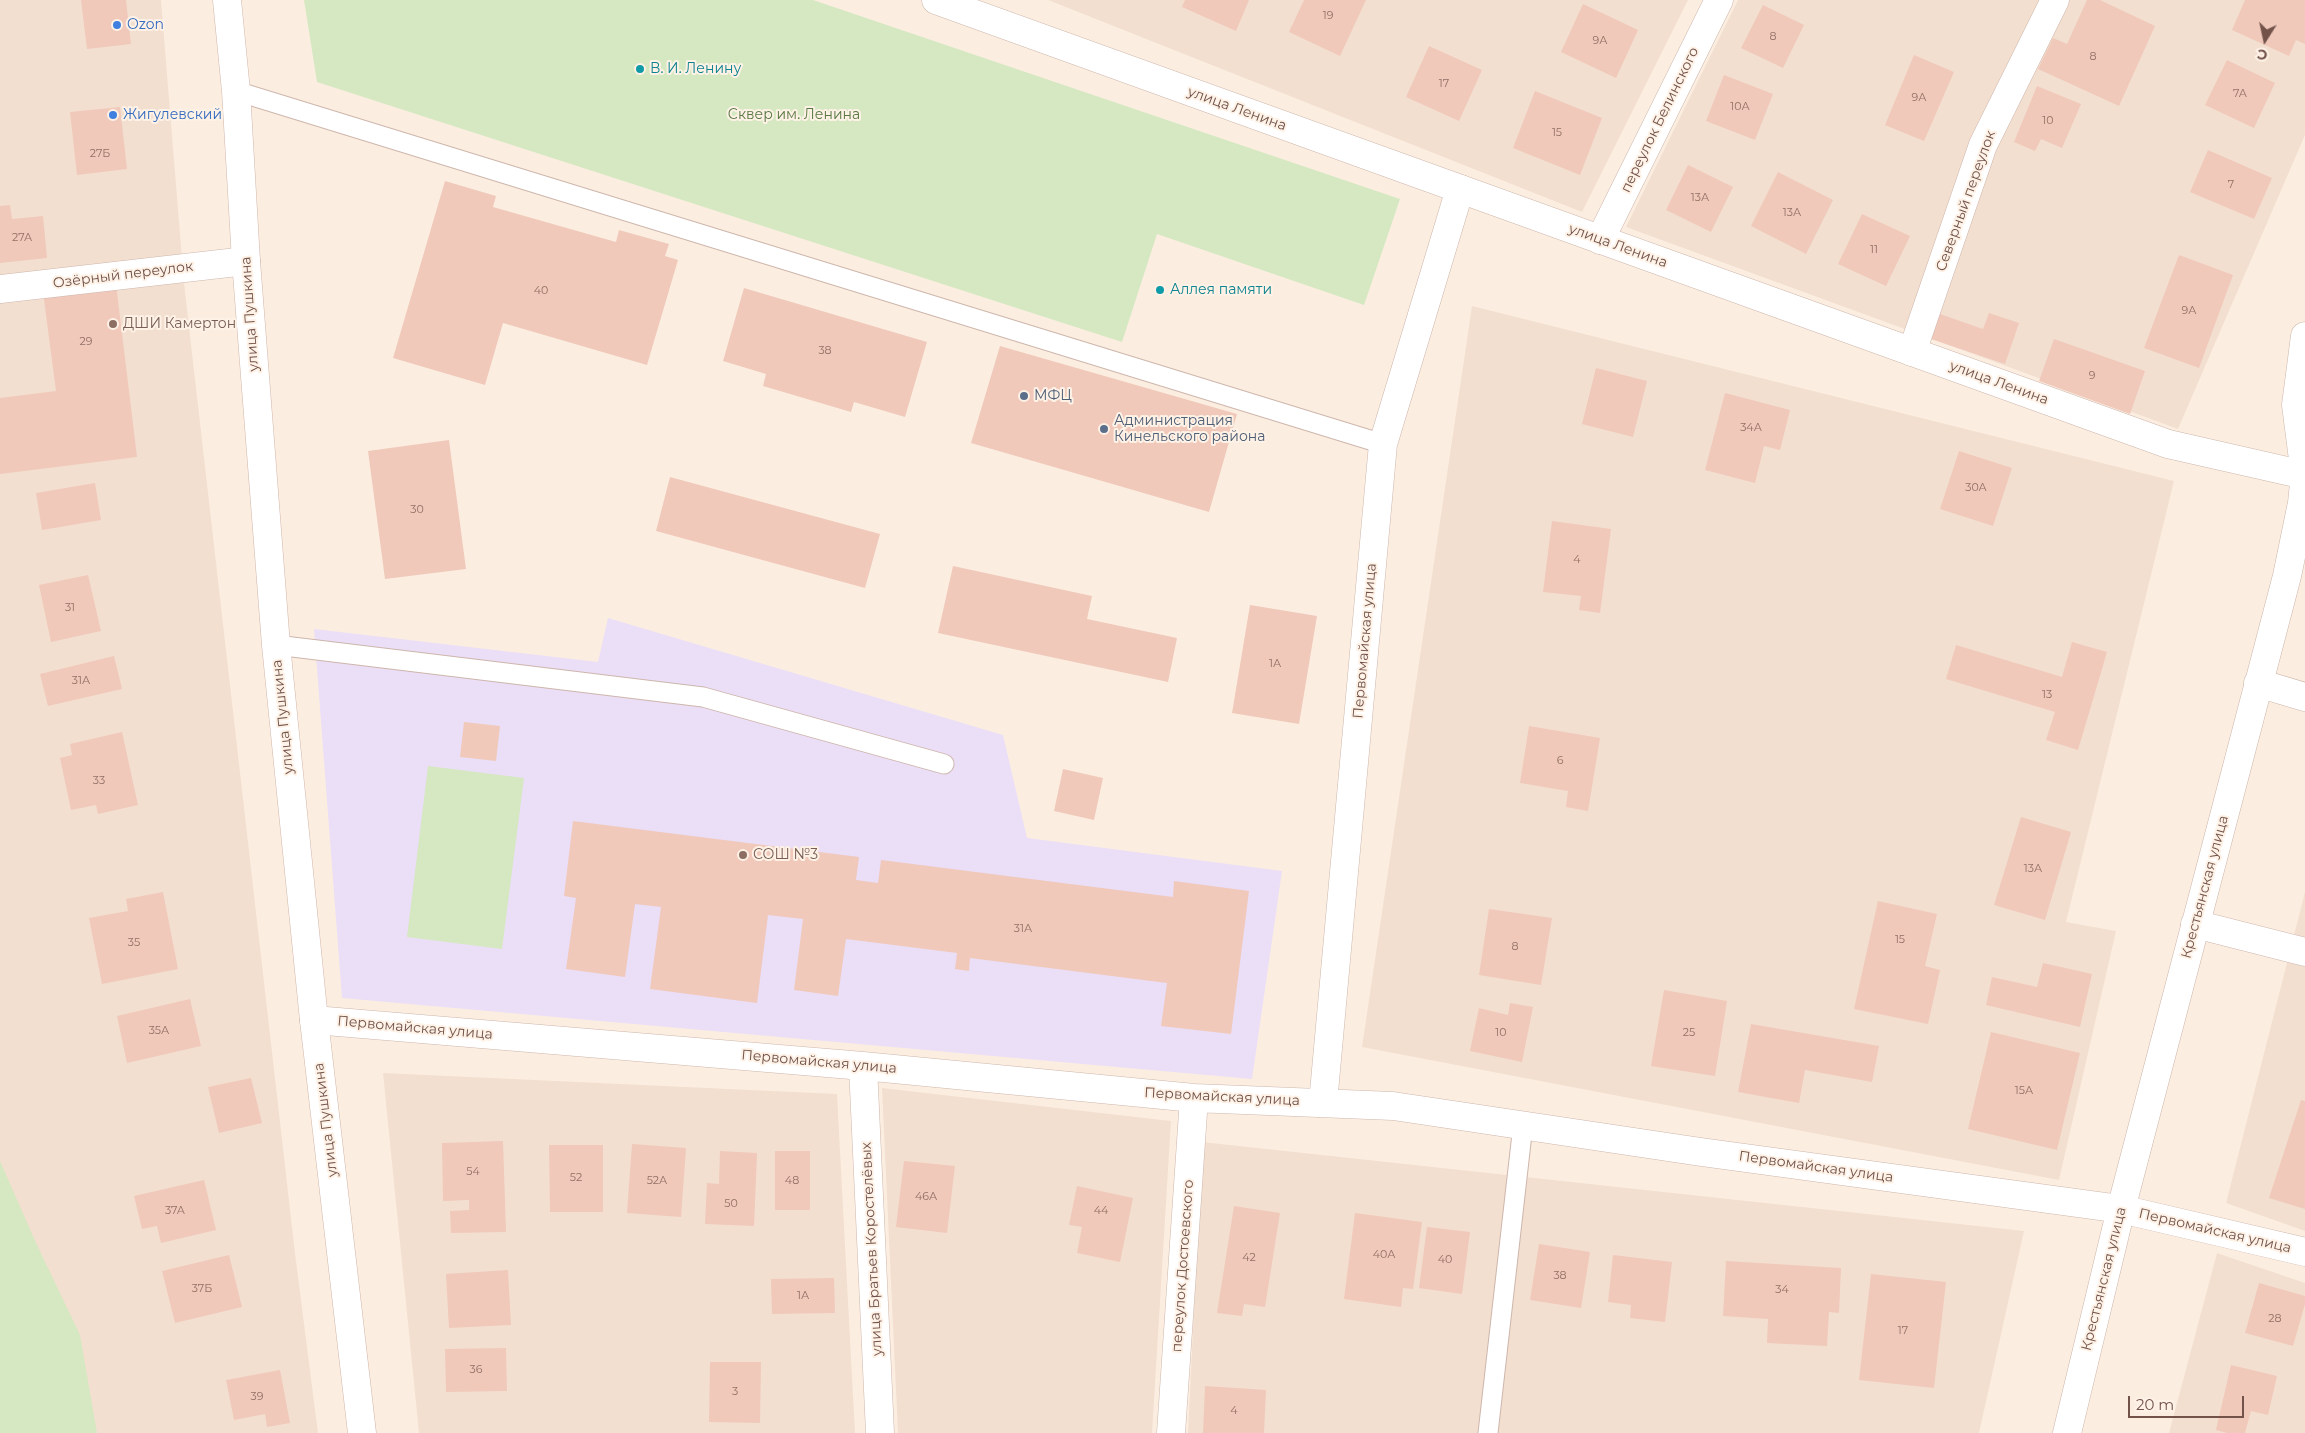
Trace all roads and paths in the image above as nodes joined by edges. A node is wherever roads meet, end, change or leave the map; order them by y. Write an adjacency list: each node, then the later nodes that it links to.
1 (226, 0): 5 (street, улица Пушкина)
2 (936, 0): 6 (street, улица Ленина)
3 (1719, 0): 7 (street, переулок Белинского)
4 (2055, 0): 11 (street, Северный переулок)
5 (236, 91): 8 (street, улица Пушкина); 12 (lane)
6 (1460, 189): 7 (street, улица Ленина); 12 (street, Первомайская улица)
7 (1600, 240): 11 (street, улица Ленина)
8 (246, 261): 9 (street, Озёрный переулок); 15 (street, улица Пушкина)
9 (0, 289)
10 (2305, 336): 13 (street, Крестьянская улица)
11 (1912, 352): 13 (street, улица Ленина)
12 (1383, 444): 24 (street, Первомайская улица)
13 (2305, 474): 14 (street, Крестьянская улица)
14 (2303, 504): 16 (street, Крестьянская улица)
15 (276, 645): 18 (lane); 21 (street, улица Пушкина)
16 (2258, 683): 17 (street); 19 (street, Крестьянская улица)
17 (2305, 697)
18 (944, 764)
19 (2195, 924): 20 (street); 26 (street, Крестьянская улица)
20 (2305, 952)
21 (314, 1020): 22 (street, Первомайская улица); 28 (street, улица Пушкина)
22 (863, 1066): 23 (street, Первомайская улица); 29 (street, улица Братьев Коростелёвых)
23 (1194, 1098): 24 (street, Первомайская улица); 30 (street, переулок Достоевского)
24 (1323, 1103): 25 (street, Первомайская улица)
25 (1523, 1125): 26 (street, Первомайская улица); 31 (lane)
26 (2121, 1209): 27 (street, Первомайская улица); 32 (street, Крестьянская улица)
27 (2305, 1252)
28 (362, 1433)
29 (880, 1433)
30 (1171, 1433)
31 (1488, 1433)
32 (2067, 1433)

